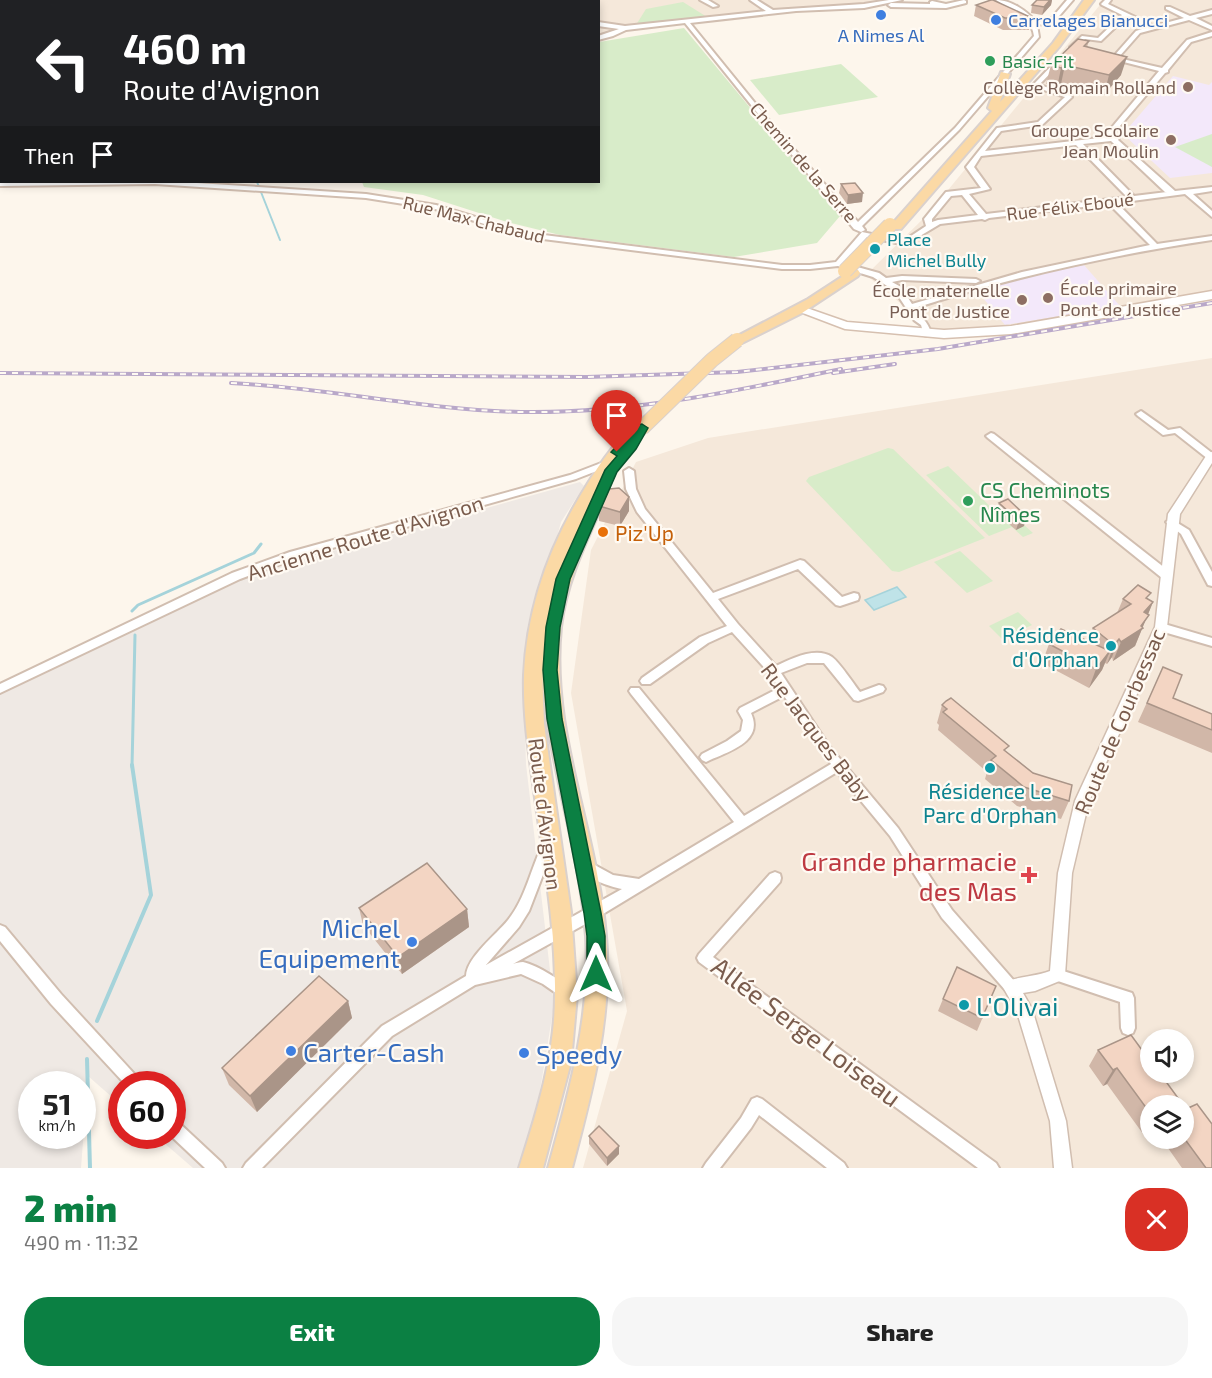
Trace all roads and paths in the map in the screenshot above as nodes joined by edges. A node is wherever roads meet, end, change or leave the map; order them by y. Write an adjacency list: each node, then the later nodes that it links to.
1 (703, 0): 12 (street)
2 (753, 0): 15 (street)
3 (899, 0): 10 (street)
4 (927, 0): 13 (street)
5 (999, 0): 21 (street)
6 (1070, 0): 21 (street)
7 (1081, 0): 33 (main road)
8 (1089, 0): 49 (main road)
9 (1108, 0): 17 (street)
10 (887, 2): 13 (street); 15 (street)
11 (964, 2): 13 (street)
12 (715, 6)
13 (938, 6)
14 (1168, 8): 18 (street)
15 (772, 12): 19 (street)
16 (1212, 12): 18 (street)
17 (1126, 14): 23 (street); 27 (street)
18 (1190, 18): 23 (street); 24 (street)
19 (686, 21): 22 (street); 50 (street, Chemin de la Serre)
20 (600, 24): 22 (street)
21 (1035, 24): 32 (street, Chemin de la Serre)
22 (625, 28): 26 (street)
23 (1154, 28): 30 (street)
24 (1212, 28)
25 (1212, 34): 31 (street)
26 (600, 38)
27 (1072, 49): 28 (street); 36 (street)
28 (1082, 51)
29 (1103, 56): 30 (street)
30 (1114, 58): 31 (street)
31 (1165, 71): 34 (street)
32 (1005, 74): 33 (main road); 50 (street, Chemin de la Serre)
33 (993, 108): 49 (main road)
34 (1114, 138): 35 (street); 43 (street)
35 (1077, 142): 36 (street); 44 (street)
36 (979, 154): 42 (street)
37 (73, 183): 39 (street, Rue Max Chabaud)
38 (164, 183): 54 (street, Rue Max Chabaud)
39 (0, 184)
40 (1212, 189): 41 (street, Rue Félix Eboué)
41 (1187, 192): 43 (street, Rue Félix Eboué); 46 (street)
42 (964, 193): 47 (street); 48 (street)
43 (1175, 194): 44 (street, Rue Félix Eboué)
44 (1133, 198): 45 (street, Rue Félix Eboué)
45 (1111, 201): 47 (street, Rue Félix Eboué); 53 (street)
46 (1212, 215)
47 (984, 217): 48 (street, Rue Félix Eboué)
48 (929, 225): 51 (street)
49 (893, 226): 54 (main road)
50 (857, 227): 51 (street)
51 (865, 234): 54 (street)
52 (1212, 238): 53 (street)
53 (1155, 246): 56 (street)
54 (846, 269): 55 (street); 59 (main road)
55 (885, 280): 56 (street); 58 (street)
56 (964, 285): 58 (street)
57 (1212, 295): 62 (main road)
58 (910, 307): 60 (street)
59 (794, 309): 61 (main road); 64 (main road, bridge)
60 (917, 318): 61 (street); 62 (street)
61 (913, 332): 62 (main road)
62 (927, 333)
63 (1141, 414): 66 (street)
64 (642, 428): 67 (main road, Route d'Avignon); 89 (main road, Route d'Avignon)
65 (991, 436): 72 (street)
66 (1211, 456): 71 (street, Route de Courbessac)
67 (609, 464): 69 (street, Ancienne Route d'Avignon); 70 (main road, Route d'Avignon)
68 (629, 471): 75 (street, Rue Jacques Baby)
69 (573, 477): 70 (street); 81 (street, Ancienne Route d'Avignon)
70 (593, 486): 88 (main road, Route d'Avignon)
71 (1171, 522): 72 (street, Route de Courbessac); 73 (street)
72 (1166, 575): 77 (street, Route de Courbessac)
73 (1212, 582)
74 (854, 597): 75 (street)
75 (711, 598): 76 (street, Rue Jacques Baby)
76 (734, 627): 79 (street, Rue Jacques Baby); 80 (street)
77 (1161, 627): 78 (street); 95 (street, Route de Courbessac)
78 (1212, 642)
79 (774, 671): 82 (street); 83 (street, Rue Jacques Baby)
80 (646, 681)
81 (0, 689)
82 (879, 689)
83 (786, 690): 85 (street); 86 (street, Rue Jacques Baby)
84 (635, 692): 87 (street)
85 (706, 757)
86 (838, 765): 87 (street); 97 (street, Rue Jacques Baby)
87 (742, 823): 91 (street)
88 (550, 841): 93 (main road, Route d'Avignon); 96 (street)
89 (584, 865): 91 (street); 92 (main road, Route d'Avignon)
90 (775, 878): 108 (street, Allée Serge Loiseau)
91 (641, 884): 92 (street)
92 (593, 913): 93 (street); 105 (main road, Route d'Avignon)
93 (561, 929): 96 (street); 98 (main road, Route d'Avignon)
94 (0, 931): 100 (street)
95 (1057, 975): 97 (street); 99 (street)
96 (472, 979): 98 (street); 103 (street)
97 (1011, 987): 109 (street)
98 (566, 994): 104 (main road, Route d'Avignon)
99 (1128, 1028)
100 (122, 1071)
101 (186, 1140): 102 (street)
102 (218, 1168)
103 (251, 1168)
104 (531, 1168)
105 (560, 1168)
106 (711, 1168): 107 (street)
107 (840, 1168)
108 (991, 1168)
109 (1063, 1168)

